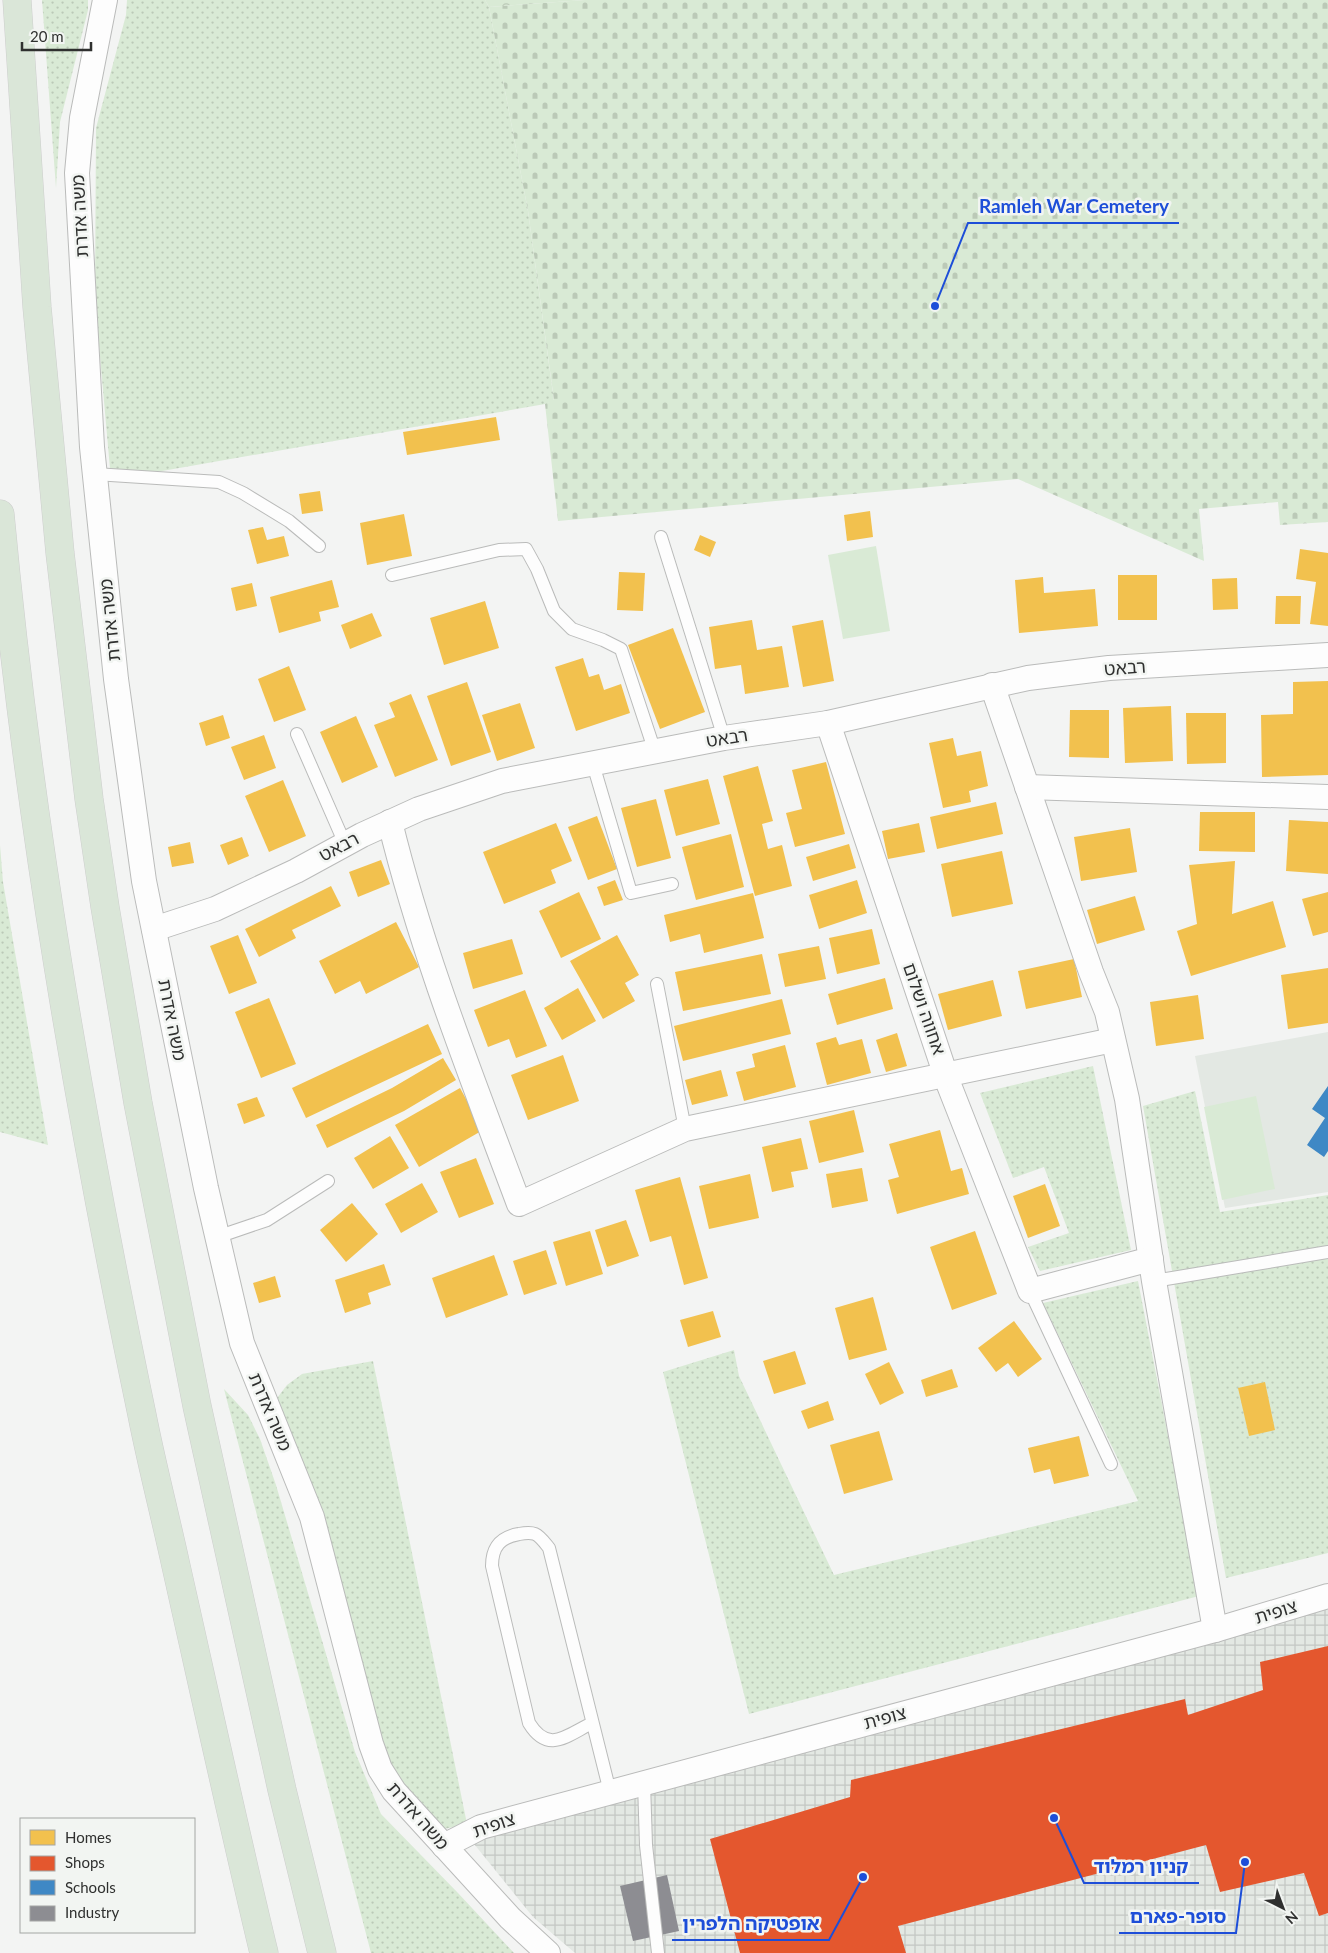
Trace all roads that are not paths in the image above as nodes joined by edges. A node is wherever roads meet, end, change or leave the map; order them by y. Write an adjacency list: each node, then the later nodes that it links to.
1 (17, 0): 38 (highway)
2 (105, 0): 3 (street, משה אדרת)
3 (95, 474): 6 (lane); 20 (street, משה אדרת)
4 (0, 514): 37 (highway)
5 (661, 537): 12 (lane)
6 (319, 546)
7 (392, 575): 13 (lane)
8 (1328, 655): 9 (street, רבאט)
9 (992, 685): 10 (street, רבאט); 15 (street)
10 (828, 724): 12 (street, רבאט); 23 (street, אחווה ושלום)
11 (297, 734): 18 (lane)
12 (724, 738): 13 (street, רבאט)
13 (655, 752): 14 (street, רבאט)
14 (592, 764): 17 (street, רבאט); 19 (lane)
15 (1027, 787): 16 (street); 22 (street)
16 (1328, 797)
17 (390, 822): 18 (street, רבאט); 24 (street)
18 (345, 844): 20 (street, רבאט)
19 (672, 884)
20 (154, 929): 26 (street, משה אדרת)
21 (657, 984): 24 (lane)
22 (1113, 1040): 23 (street); 28 (street)
23 (945, 1074): 24 (street); 29 (street, אחווה ושלום)
24 (685, 1129)
25 (328, 1182): 26 (lane)
26 (217, 1236): 36 (street, משה אדרת)
27 (1328, 1252): 28 (lane)
28 (1152, 1270): 29 (street); 32 (street)
29 (1030, 1291): 30 (lane)
30 (1111, 1464)
31 (1328, 1596): 32 (street, צופית)
32 (1216, 1630): 34 (street, צופית)
33 (592, 1723): 33 (lane); 35 (lane)
34 (644, 1783): 35 (street, צופית); 40 (lane)
35 (610, 1792): 36 (street, צופית)
36 (444, 1846): 39 (street, משה אדרת)
37 (264, 1953)
38 (322, 1953)
39 (548, 1953)
40 (658, 1953)

